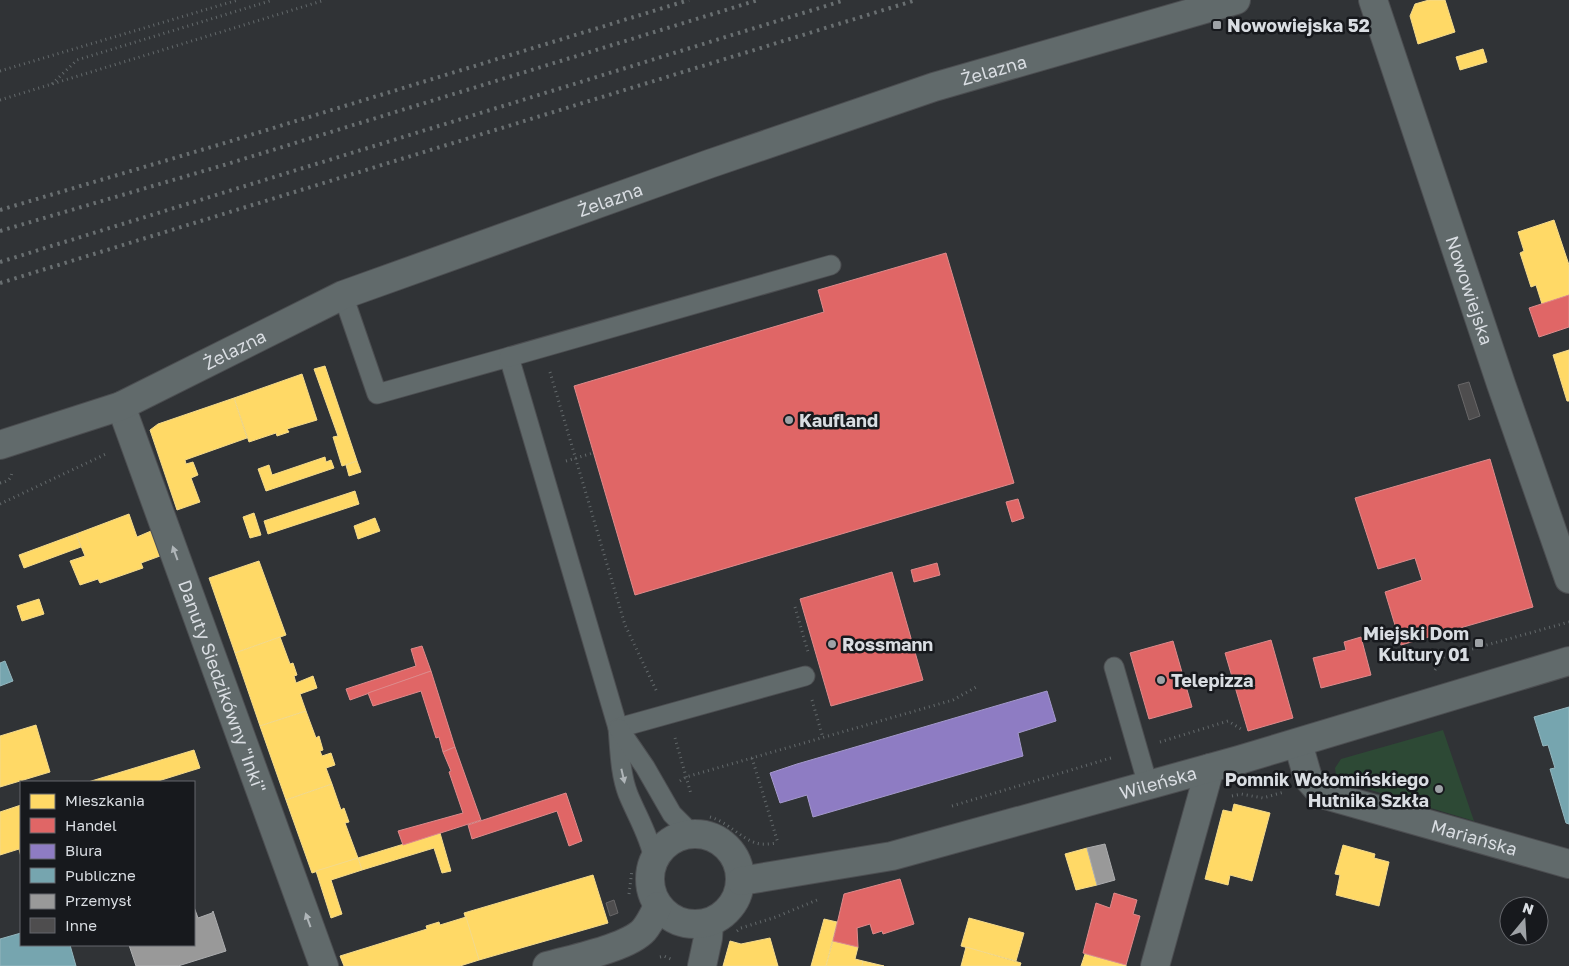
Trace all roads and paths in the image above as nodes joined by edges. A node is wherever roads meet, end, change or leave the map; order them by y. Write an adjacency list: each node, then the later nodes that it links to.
1 (238, 0): 6 (path)
2 (273, 0): 7 (path)
3 (326, 0): 7 (path)
4 (1236, 0): 10 (street, Żelazna)
5 (1373, 0): 17 (street, Nowowiejska)
6 (0, 71)
7 (52, 85): 8 (path)
8 (0, 100)
9 (831, 265): 11 (lane)
10 (343, 295): 12 (lane); 13 (street, Żelazna)
11 (542, 347): 12 (lane); 26 (path)
12 (509, 357): 28 (lane)
13 (122, 406): 14 (street, Danuty Siedzikówny "Inki"); 15 (street, Żelazna)
14 (134, 440): 16 (path); 49 (street, Danuty Siedzikówny "Inki", one-way to 14)
15 (0, 445)
16 (0, 504)
17 (1569, 579)
18 (795, 607): 20 (path)
19 (1569, 622): 23 (path)
20 (809, 655)
21 (1569, 661): 30 (street, Wileńska)
22 (1114, 667): 31 (lane)
23 (1427, 672)
24 (805, 676): 26 (lane); 29 (path)
25 (978, 686): 29 (path)
26 (668, 714): 28 (lane); 34 (path)
27 (1228, 721): 31 (path)
28 (618, 728): 39 (lane); 42 (lane, one-way to 42)
29 (823, 738): 32 (path)
30 (1298, 742): 33 (street, Wileńska); 43 (street, Mariańska)
31 (1137, 750): 36 (lane); 38 (path)
32 (752, 758): 34 (path); 41 (path)
33 (1210, 768): 36 (street, Wileńska); 51 (street)
34 (686, 777): 35 (path); 37 (path)
35 (679, 782)
36 (1148, 785): 44 (street, Wileńska)
37 (691, 795)
38 (947, 808)
39 (699, 825): 41 (path); 42 (street); 44 (street)
40 (787, 843): 41 (path)
41 (778, 844)
42 (654, 859): 45 (street)
43 (1569, 864)
44 (740, 881): 46 (street)
45 (658, 906): 46 (street); 50 (street)
46 (709, 923): 48 (street)
47 (657, 958): 48 (path)
48 (690, 964)
49 (324, 966)
50 (546, 966)
51 (1155, 966)

